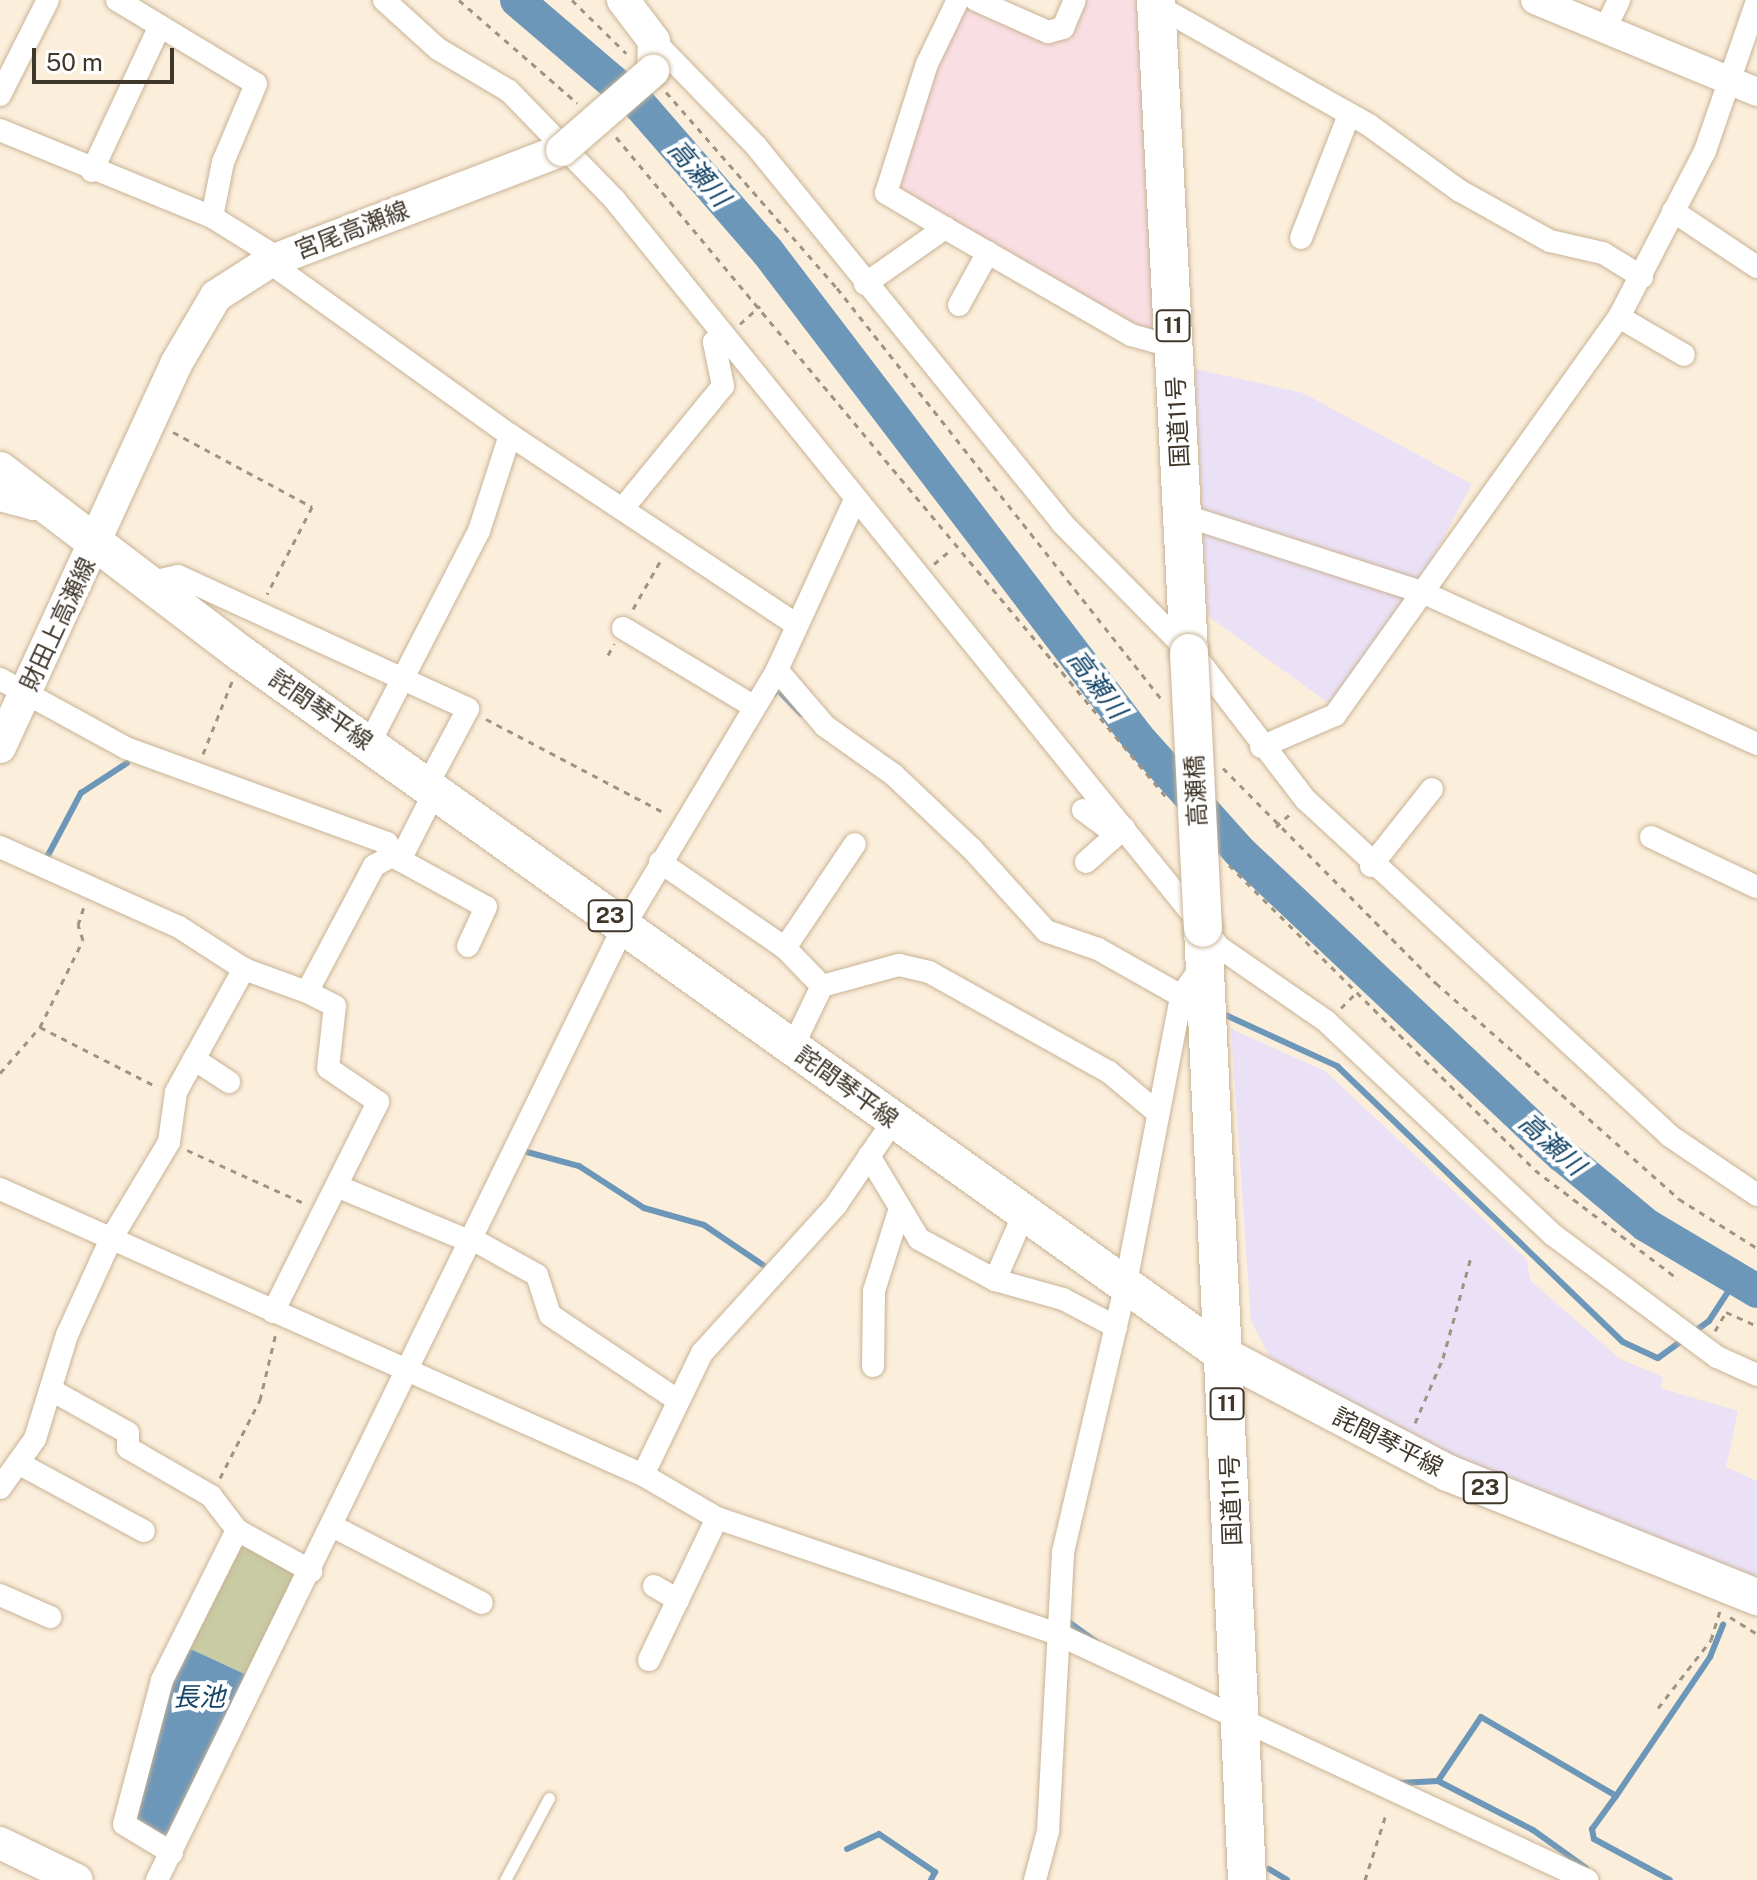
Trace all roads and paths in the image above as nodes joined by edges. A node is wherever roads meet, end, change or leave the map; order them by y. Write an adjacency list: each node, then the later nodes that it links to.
1 (48, 0): 19 (street)
2 (117, 0): 14 (street)
3 (384, 0): 24 (street)
4 (459, 0): 20 (path)
5 (572, 0): 16 (path)
6 (623, 0): 16 (main road)
7 (958, 0): 28 (street)
8 (976, 0): 9 (street)
9 (1075, 0)
10 (1535, 0): 15 (street)
11 (1619, 0): 15 (street)
12 (1757, 1): 17 (street)
13 (1156, 2): 21 (street); 39 (highway, 国道11号 / 11)
14 (160, 26): 25 (street); 27 (street)
15 (1605, 29): 17 (street)
16 (649, 64): 24 (main road, 宮尾高瀬線, bridge); 34 (street); 65 (path)
17 (1728, 80): 18 (street); 26 (street)
18 (1757, 92)
19 (0, 95)
20 (584, 110)
21 (1349, 115): 29 (street); 33 (street)
22 (607, 129): 36 (path)
23 (0, 130): 25 (street)
24 (562, 150): 31 (main road, 宮尾高瀬線); 38 (street)
25 (92, 171): 27 (street)
26 (1673, 211): 32 (street); 33 (street)
27 (212, 217): 31 (street)
28 (945, 228): 30 (street); 34 (street)
29 (1301, 238)
30 (988, 252): 35 (street); 39 (street)
31 (274, 260): 42 (street); 51 (main road, 宮尾高瀬線)
32 (1757, 267)
33 (1642, 277): 37 (street)
34 (865, 284): 59 (street)
35 (959, 305)
36 (760, 306): 38 (path); 52 (path)
37 (1619, 317): 40 (street); 55 (street)
38 (725, 338): 47 (street); 48 (street)
39 (1174, 347): 49 (highway, 国道11号 / 11)
40 (1684, 355)
41 (176, 419): 56 (path)
42 (510, 435): 48 (street); 63 (street)
43 (0, 456): 46 (street)
44 (0, 470): 46 (main road, 詫間琴平線 / 23)
45 (0, 500): 46 (street)
46 (44, 500): 51 (main road, 詫間琴平線 / 23)
47 (855, 500): 53 (street); 57 (street)
48 (624, 507): 50 (street)
49 (1183, 515): 55 (street); 59 (highway, 国道11号 / 11)
50 (672, 539): 57 (street); 58 (path)
51 (96, 544): 54 (main road, 詫間琴平線 / 23); 64 (main road, 財田上高瀬線)
52 (953, 548): 53 (path); 76 (path)
53 (922, 575): 79 (street)
54 (148, 583): 56 (street); 60 (main road, 詫間琴平線 / 23)
55 (1422, 592): 69 (street); 71 (street)
56 (257, 614): 63 (street)
57 (794, 623): 62 (street)
58 (623, 628): 61 (path); 66 (street)
59 (1189, 653): 71 (street); 91 (highway, 高瀬橋 / 11, bridge)
60 (243, 655): 68 (main road, 詫間琴平線 / 23); 73 (path)
61 (608, 655)
62 (777, 670): 66 (street); 98 (street)
63 (401, 681): 67 (street); 68 (street)
64 (13, 685): 70 (main road, 財田上高瀬線); 73 (street)
65 (1166, 705)
66 (753, 706): 78 (street)
67 (468, 709): 74 (street); 78 (path)
68 (369, 744): 74 (main road, 詫間琴平線 / 23)
69 (1757, 744)
70 (0, 747)
71 (1261, 747): 87 (street)
72 (1216, 760): 118 (path)
73 (195, 772): 83 (street)
74 (432, 787): 83 (street); 90 (main road, 詫間琴平線 / 23)
75 (1432, 789): 87 (street)
76 (1170, 801)
77 (1083, 810): 79 (street)
78 (681, 822): 85 (street)
79 (1120, 832): 86 (street); 91 (street)
80 (1651, 837): 88 (street)
81 (855, 844): 93 (street)
82 (0, 847): 89 (street)
83 (396, 858): 92 (street); 97 (street)
84 (1223, 859): 96 (path)
85 (660, 862): 90 (street); 93 (street)
86 (1086, 862)
87 (1371, 866): 112 (street)
88 (1757, 887)
89 (90, 893): 94 (street); 100 (path)
90 (624, 926): 101 (main road, 詫間琴平線 / 23); 117 (street)
91 (1204, 945): 98 (street); 99 (street); 127 (highway, 国道11号 / 11)
92 (468, 946)
93 (785, 948): 95 (street)
94 (244, 969): 97 (street); 102 (street)
95 (822, 986): 101 (street); 106 (street)
96 (1359, 990): 99 (path); 120 (path)
97 (307, 992): 110 (street)
98 (1181, 996): 106 (street)
99 (1326, 1021): 126 (street)
100 (40, 1027): 103 (path); 105 (path)
101 (792, 1048): 107 (main road, 詫間琴平線 / 23)
102 (194, 1059): 104 (street); 105 (street)
103 (0, 1073)
104 (229, 1082)
105 (176, 1092): 108 (street)
106 (1158, 1113): 122 (street)
107 (894, 1120): 109 (street); 115 (main road, 詫間琴平線 / 23)
108 (169, 1142): 114 (path); 116 (street)
109 (869, 1156): 113 (street); 132 (street)
110 (339, 1187): 114 (street); 117 (street)
111 (0, 1189): 116 (street)
112 (1757, 1195)
113 (899, 1211): 121 (street); 128 (street)
114 (325, 1213): 123 (street)
115 (1023, 1216): 121 (street); 122 (main road, 詫間琴平線 / 23)
116 (111, 1239): 123 (street); 131 (street)
117 (472, 1241): 129 (street); 132 (street)
118 (1757, 1248)
119 (1471, 1257): 133 (path)
120 (1678, 1279)
121 (995, 1280): 125 (street)
122 (1125, 1288): 125 (street); 127 (main road, 詫間琴平線 / 23)
123 (277, 1314): 129 (street); 137 (path)
124 (1757, 1326): 126 (path)
125 (1116, 1327): 149 (street)
126 (1705, 1348): 130 (street)
127 (1225, 1356): 133 (main road, 詫間琴平線 / 23); 153 (highway, 国道11号 / 11)
128 (873, 1366)
129 (411, 1372): 135 (street); 139 (street)
130 (1757, 1375)
131 (53, 1391): 134 (street); 137 (street)
132 (676, 1399): 135 (street)
133 (1402, 1452): 145 (main road, 詫間琴平線 / 23)
134 (18, 1463): 136 (street); 141 (street)
135 (643, 1475): 138 (street)
136 (0, 1488)
137 (211, 1496): 140 (street)
138 (717, 1518): 146 (street); 149 (street)
139 (334, 1527): 142 (street); 147 (street)
140 (237, 1530): 142 (street); 157 (street)
141 (144, 1531)
142 (311, 1571): 157 (street)
143 (654, 1586): 146 (street)
144 (0, 1595): 148 (street)
145 (1757, 1597)
146 (678, 1600): 151 (street)
147 (482, 1603)
148 (50, 1617)
149 (1055, 1633): 153 (street); 162 (street)
150 (1757, 1634): 152 (path)
151 (649, 1660)
152 (1658, 1708)
153 (1240, 1723): 154 (street); 163 (highway, 国道11号 / 11)
154 (1396, 1791): 164 (path); 165 (street)
155 (549, 1798): 161 (lane)
156 (0, 1843): 158 (main road)
157 (172, 1853): 160 (street)
158 (36, 1871): 159 (main road)
159 (77, 1880)
160 (157, 1880)
161 (505, 1880)
162 (1035, 1880)
163 (1247, 1880)
164 (1365, 1880)
165 (1587, 1880)

